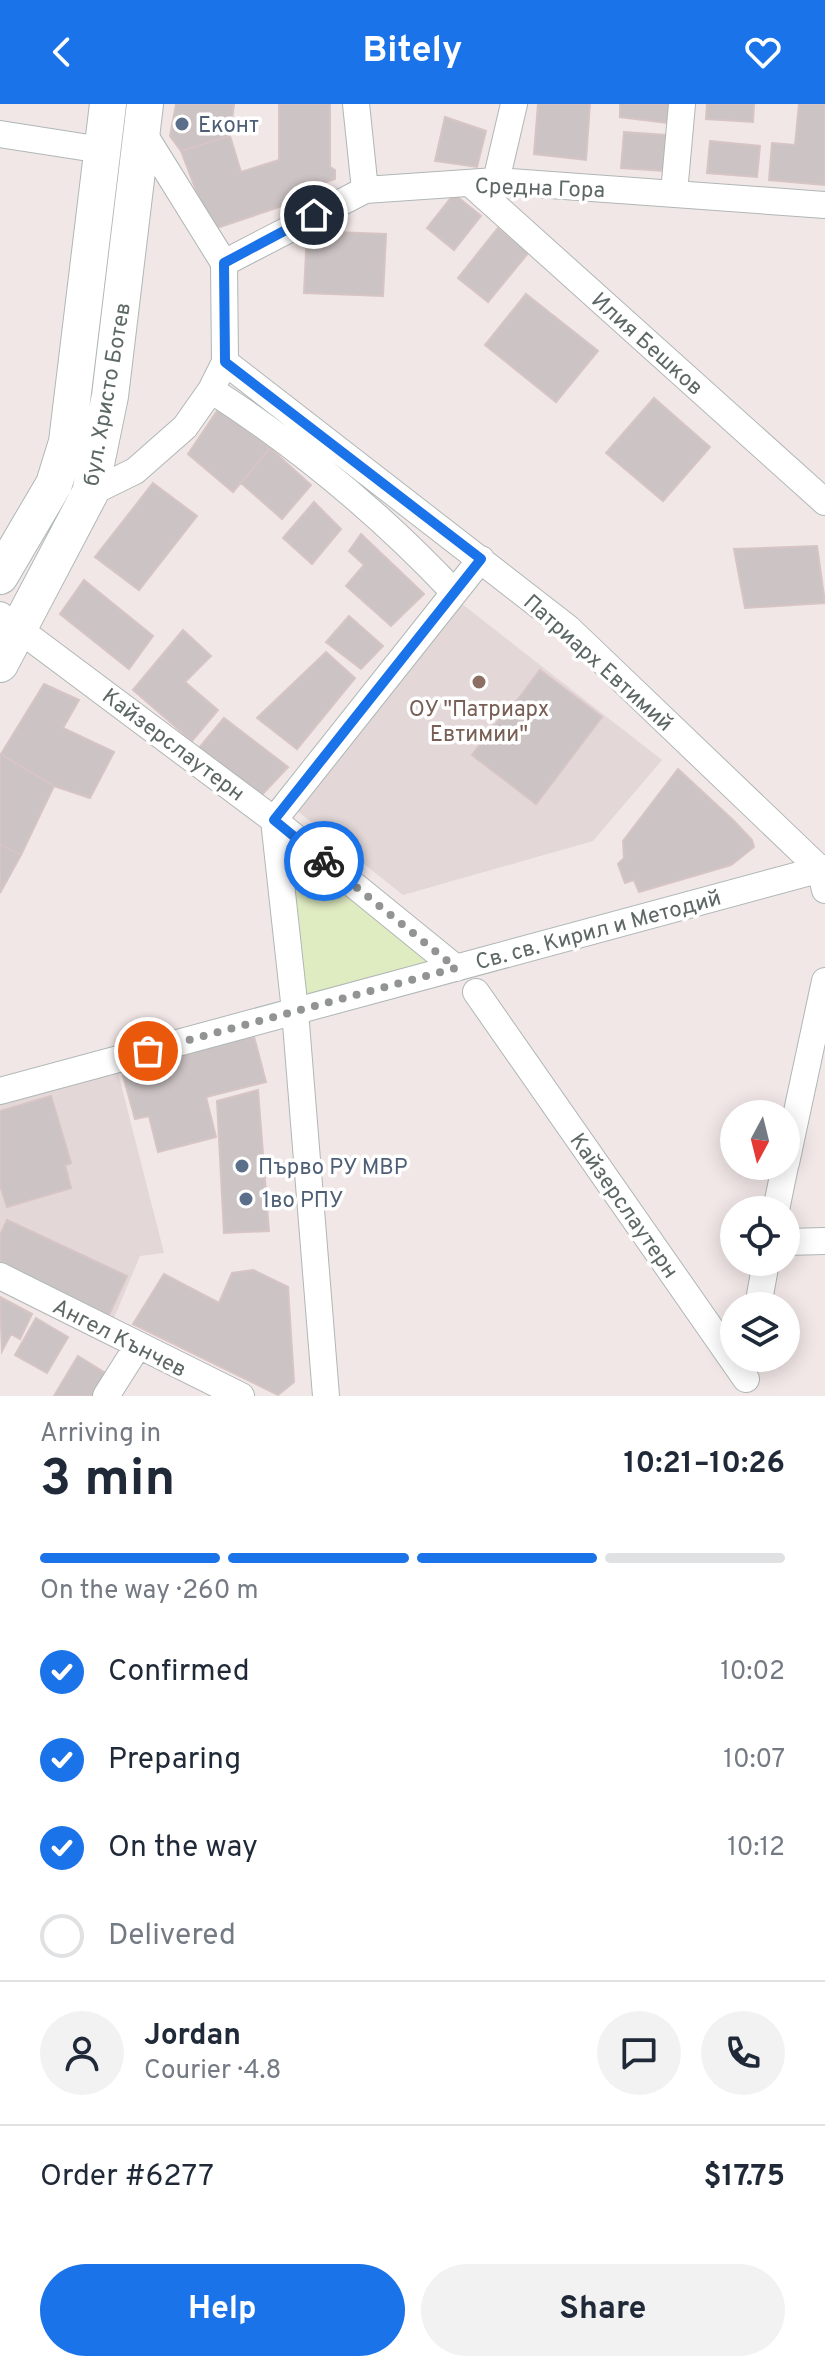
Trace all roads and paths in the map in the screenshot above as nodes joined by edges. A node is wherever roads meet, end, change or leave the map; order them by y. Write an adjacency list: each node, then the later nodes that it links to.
1 (108, 104): 7 (main road, бул. Христо Ботев)
2 (356, 104): 9 (street)
3 (514, 104): 8 (street)
4 (682, 104): 10 (street)
5 (144, 118): 12 (street); 15 (main road, бул. Христо Ботев)
6 (0, 134): 7 (street)
7 (102, 150): 18 (main road, бул. Христо Ботев)
8 (484, 182): 9 (street, Средна Гора); 10 (street, Средна Гора); 16 (street, Илия Бешков)
9 (365, 190): 12 (street, Средна Гора)
10 (674, 193): 11 (street, Средна Гора)
11 (825, 205)
12 (224, 263): 13 (street)
13 (225, 362): 14 (street); 17 (street, Патриарх Евтимий)
14 (211, 390): 15 (street); 19 (street)
15 (90, 493): 20 (main road, бул. Христо Ботев)
16 (825, 502)
17 (481, 559): 19 (street); 23 (street, Патриарх Евтимий)
18 (0, 576)
19 (453, 591): 22 (street)
20 (10, 621): 21 (main road, бул. Христо Ботев); 22 (street, Кайзерслаутерн)
21 (0, 664)
22 (274, 820): 24 (street, Кайзерслаутерн); 27 (street)
23 (823, 876): 24 (street, Св. св. Кирил и Методий)
24 (456, 968): 27 (street, Св. св. Кирил и Методий)
25 (825, 981): 29 (street)
26 (476, 992): 34 (street, Кайзерслаутерн)
27 (295, 1011): 28 (street, Св. св. Кирил и Методий); 37 (street)
28 (0, 1091)
29 (800, 1100)
30 (825, 1241): 31 (street)
31 (800, 1242)
32 (0, 1276): 33 (street, Ангел Кънчев)
33 (137, 1347): 35 (street); 36 (street, Ангел Кънчев)
34 (746, 1378)
35 (106, 1396)
36 (241, 1396)
37 (326, 1396)

